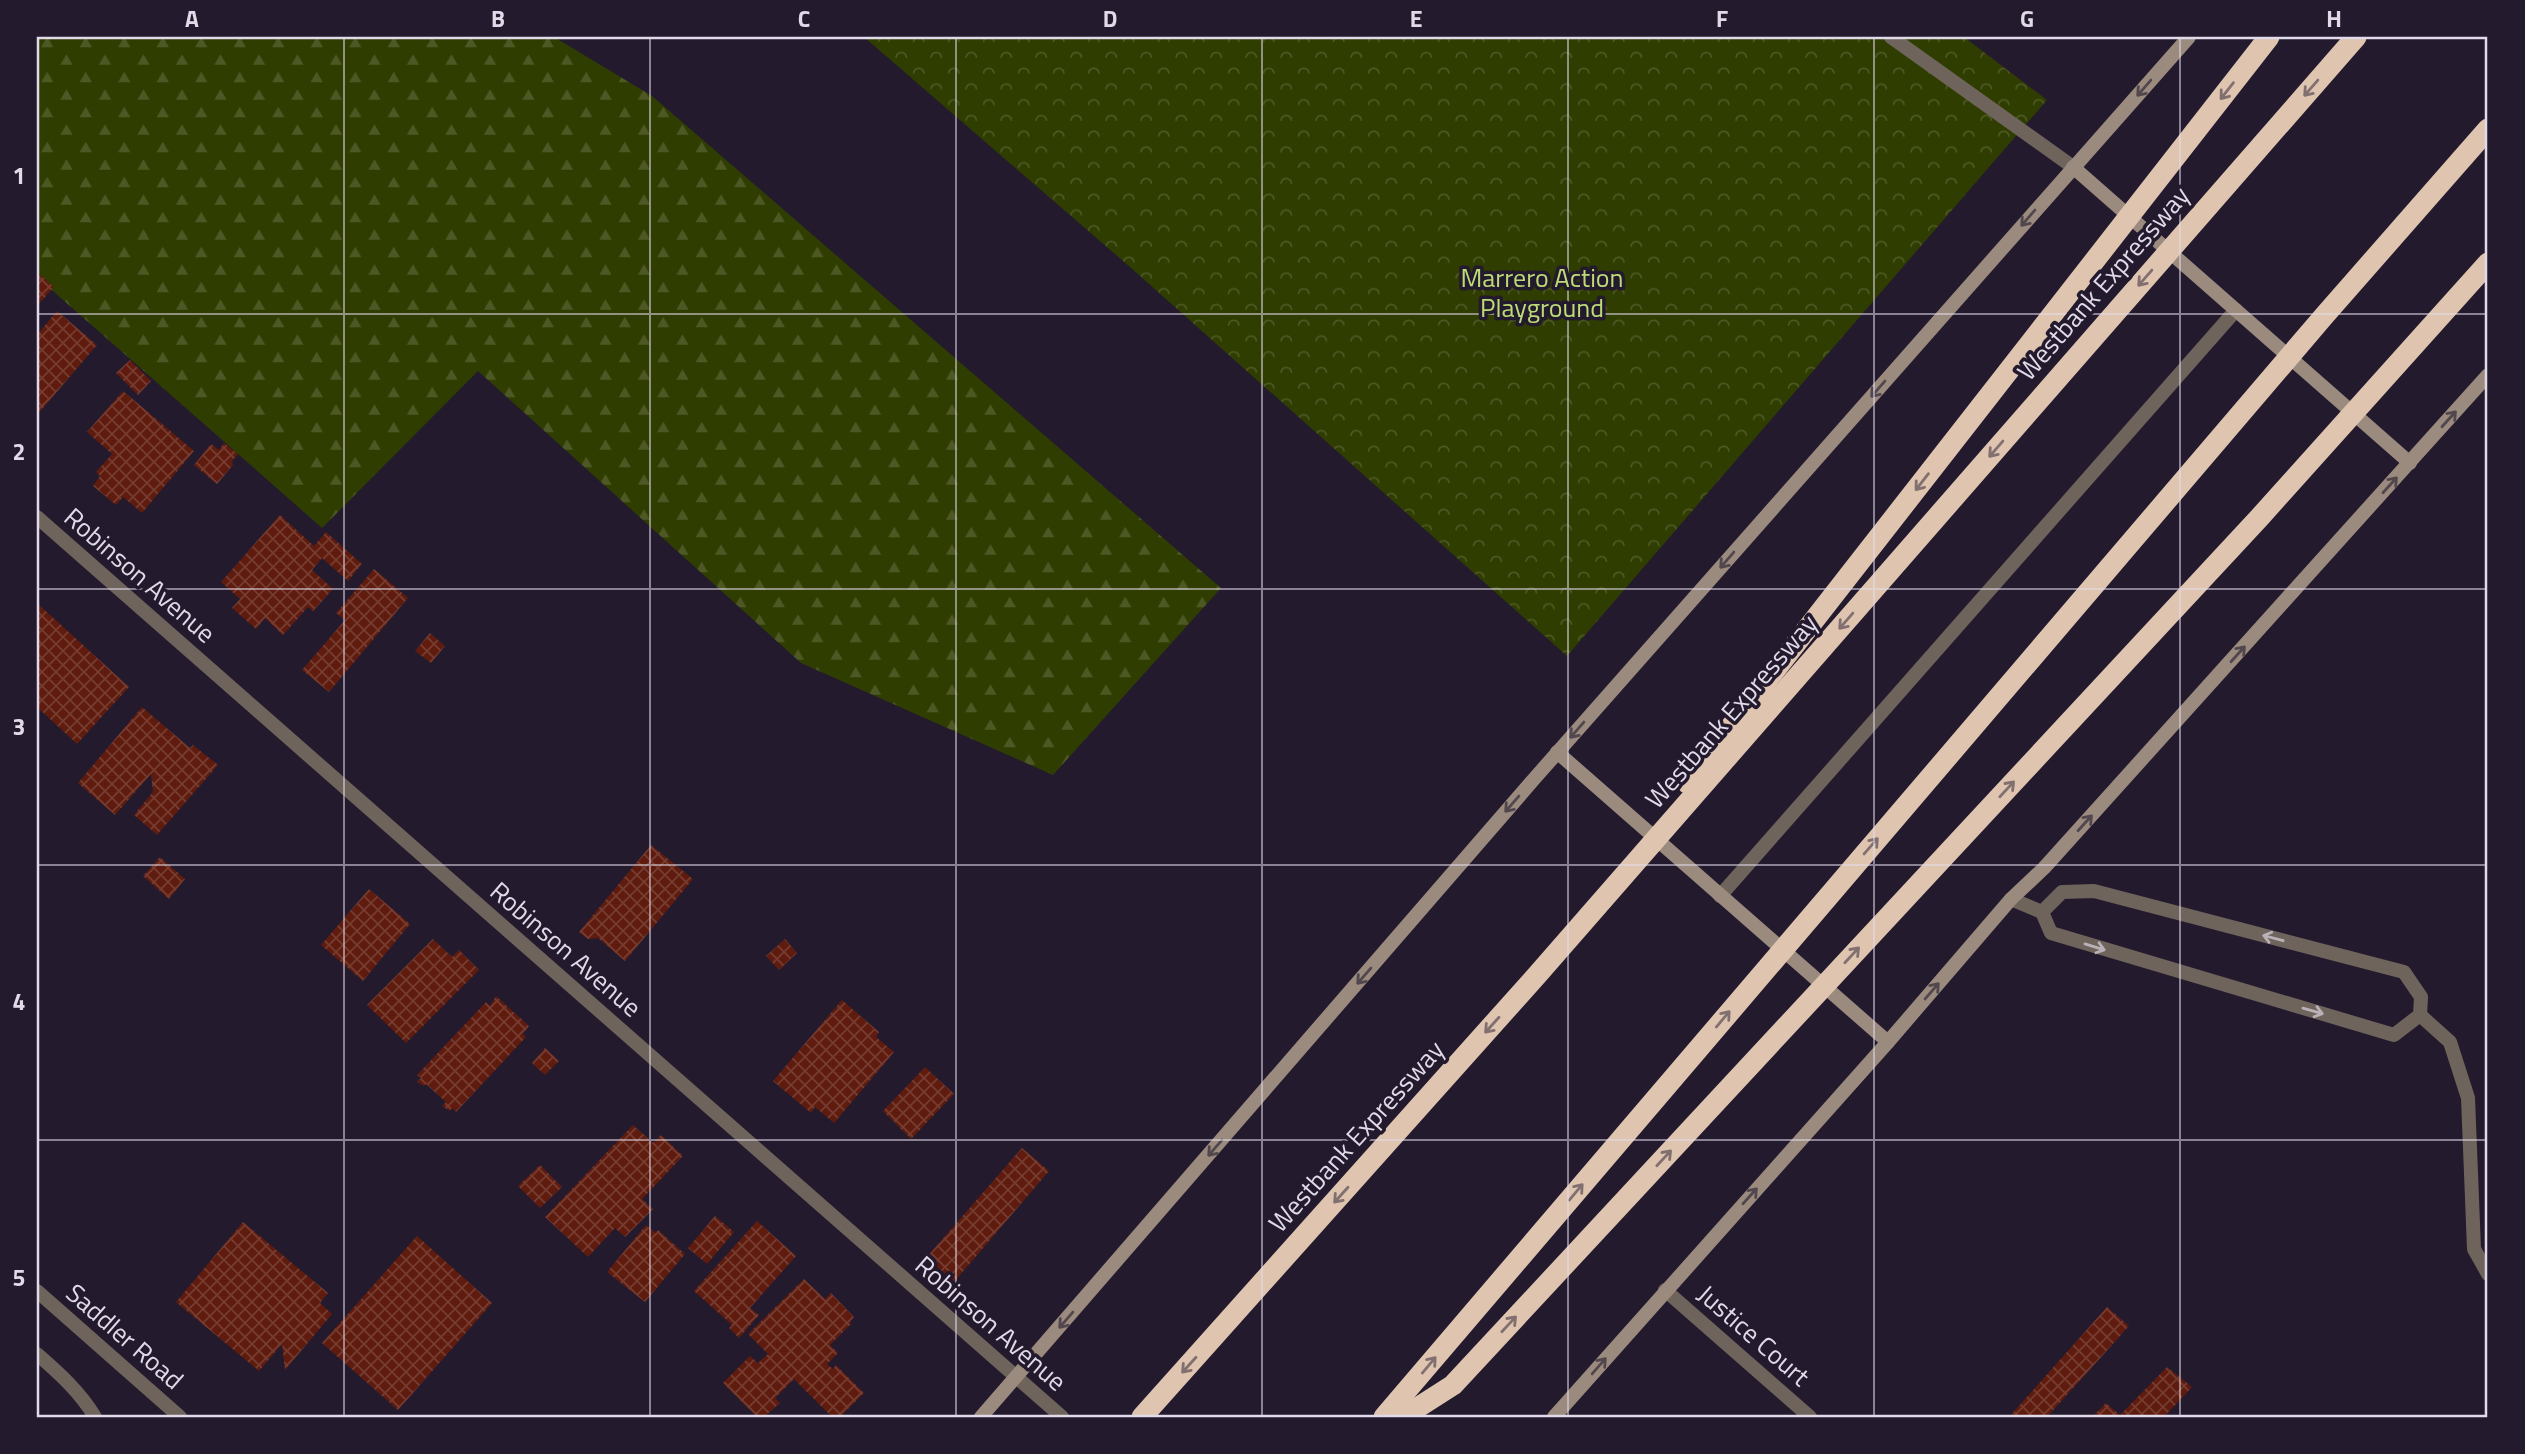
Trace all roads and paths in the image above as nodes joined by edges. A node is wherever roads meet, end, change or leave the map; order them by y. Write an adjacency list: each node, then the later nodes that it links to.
1 (1891, 37): 6 (street)
2 (2189, 37): 6 (main road, one-way to 6)
3 (2269, 37): 16 (highway, one-way to 16)
4 (2356, 37): 16 (highway, Westbank Expressway, one-way to 16)
5 (2488, 129): 29 (highway, one-way to 5)
6 (2073, 167): 8 (main road); 12 (main road, one-way to 12)
7 (2488, 263): 30 (highway, one-way to 7)
8 (2236, 310): 10 (main road); 13 (street)
9 (2488, 375): 10 (main road, one-way to 9)
10 (2410, 463): 14 (main road, one-way to 10)
11 (37, 517): 23 (street, Robinson Avenue)
12 (1558, 752): 13 (main road); 23 (main road, one-way to 23)
13 (1720, 896): 18 (main road)
14 (2011, 899): 15 (street); 18 (main road, one-way to 14)
15 (2042, 912): 17 (street, one-way to 17); 17 (street, one-way to 15)
16 (1538, 974): 28 (highway, Westbank Expressway, one-way to 28)
17 (2420, 1015): 19 (street)
18 (1888, 1042): 20 (main road, one-way to 18)
19 (2488, 1275)
20 (1665, 1290): 31 (main road, one-way to 20); 32 (street, Justice Court)
21 (37, 1291): 25 (street, Saddler Road)
22 (37, 1354): 24 (street)
23 (1016, 1378): 26 (main road); 27 (street, Robinson Avenue)
24 (94, 1417)
25 (180, 1417)
26 (981, 1417)
27 (1062, 1417)
28 (1142, 1417)
29 (1384, 1417)
30 (1403, 1417)
31 (1554, 1417)
32 (1810, 1417)

